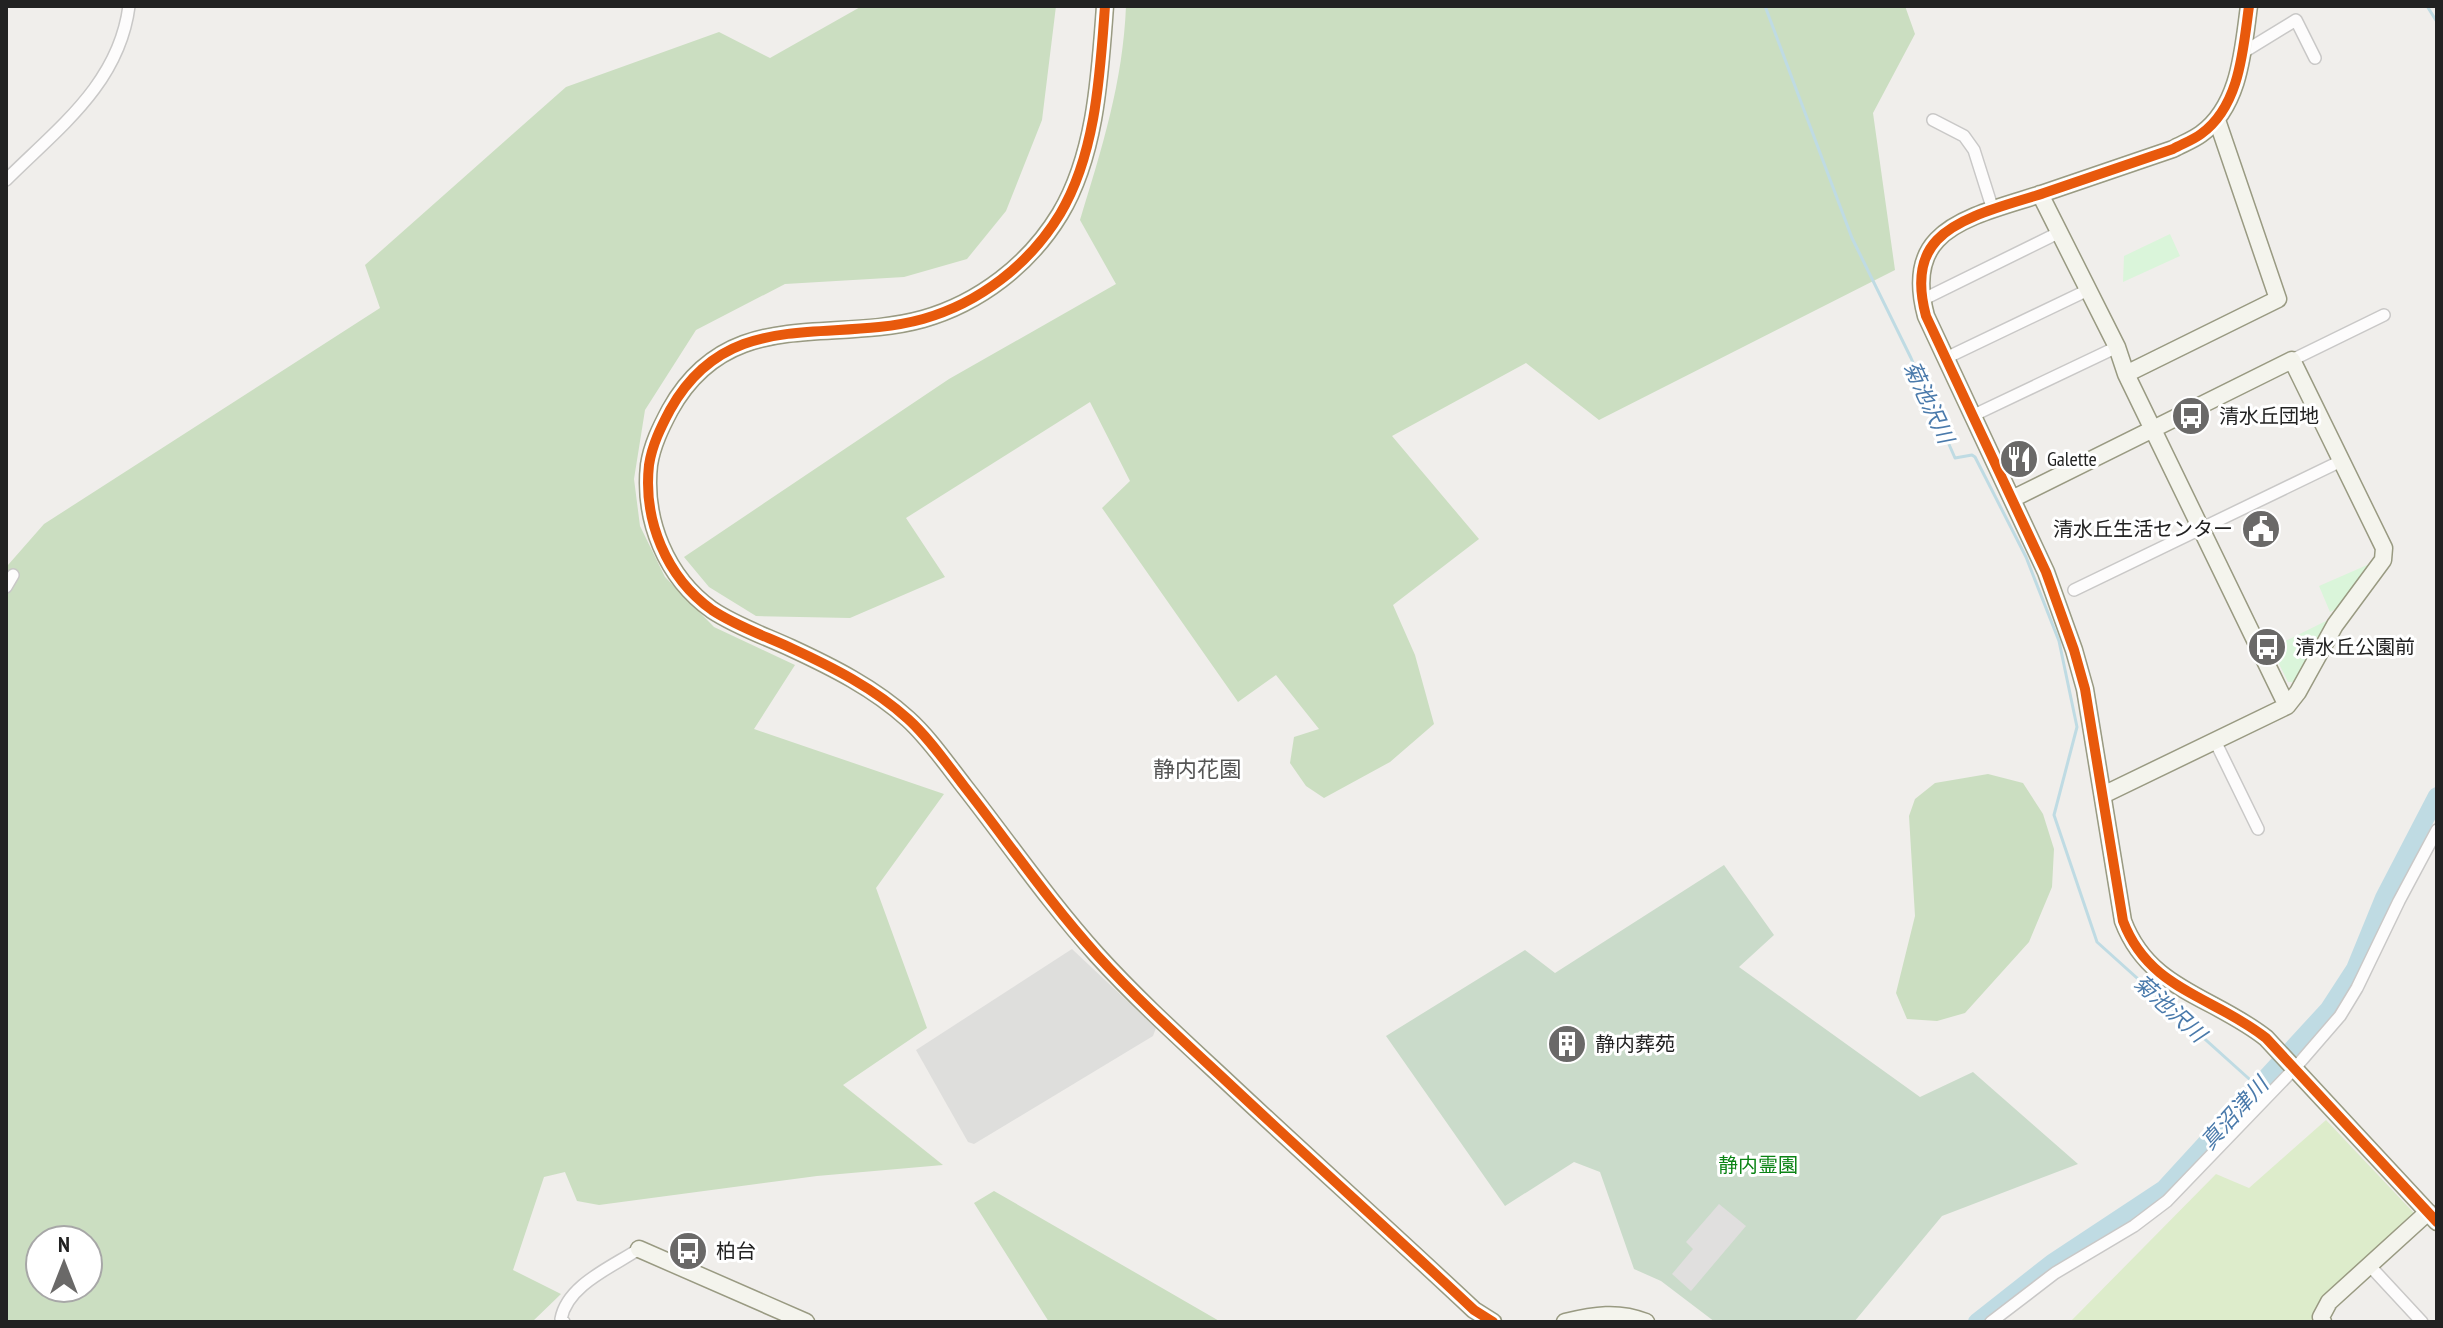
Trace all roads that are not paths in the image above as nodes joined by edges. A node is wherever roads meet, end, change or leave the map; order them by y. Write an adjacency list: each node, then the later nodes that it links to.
1 (129, 6): 8 (street)
2 (1105, 6): 38 (street)
3 (2249, 6): 4 (street)
4 (2242, 53): 5 (street); 7 (street)
5 (2315, 58)
6 (1933, 120): 10 (street)
7 (2217, 120): 9 (street); 18 (street)
8 (6, 180)
9 (2040, 194): 10 (street); 11 (street)
10 (1993, 210): 13 (street)
11 (2060, 232): 12 (street); 13 (street)
12 (2088, 290): 15 (street); 16 (street)
13 (1922, 300): 16 (street)
14 (2384, 315): 17 (street)
15 (2117, 347): 18 (street); 19 (street)
16 (1946, 358): 19 (street)
17 (2292, 360): 20 (street); 21 (street)
18 (2126, 374): 20 (street)
19 (1972, 416): 22 (street)
20 (2152, 429): 22 (street); 23 (street)
21 (2341, 461): 23 (street); 27 (street)
22 (2012, 499): 29 (street)
23 (2201, 529): 26 (street); 27 (street)
24 (13, 575): 25 (street)
25 (6, 587)
26 (2074, 590)
27 (2287, 706): 28 (street)
28 (2215, 741): 29 (street); 30 (street)
29 (2103, 795): 32 (street)
30 (2258, 829)
31 (2437, 830): 32 (street)
32 (2293, 1066): 33 (street); 41 (street)
33 (2433, 1217): 35 (street)
34 (639, 1249): 36 (street); 37 (street)
35 (2370, 1266): 42 (street); 43 (street)
36 (564, 1322)
37 (806, 1322)
38 (1493, 1322)
39 (1565, 1322): 40 (street)
40 (1646, 1322)
41 (1991, 1322)
42 (2323, 1322)
43 (2422, 1322)

